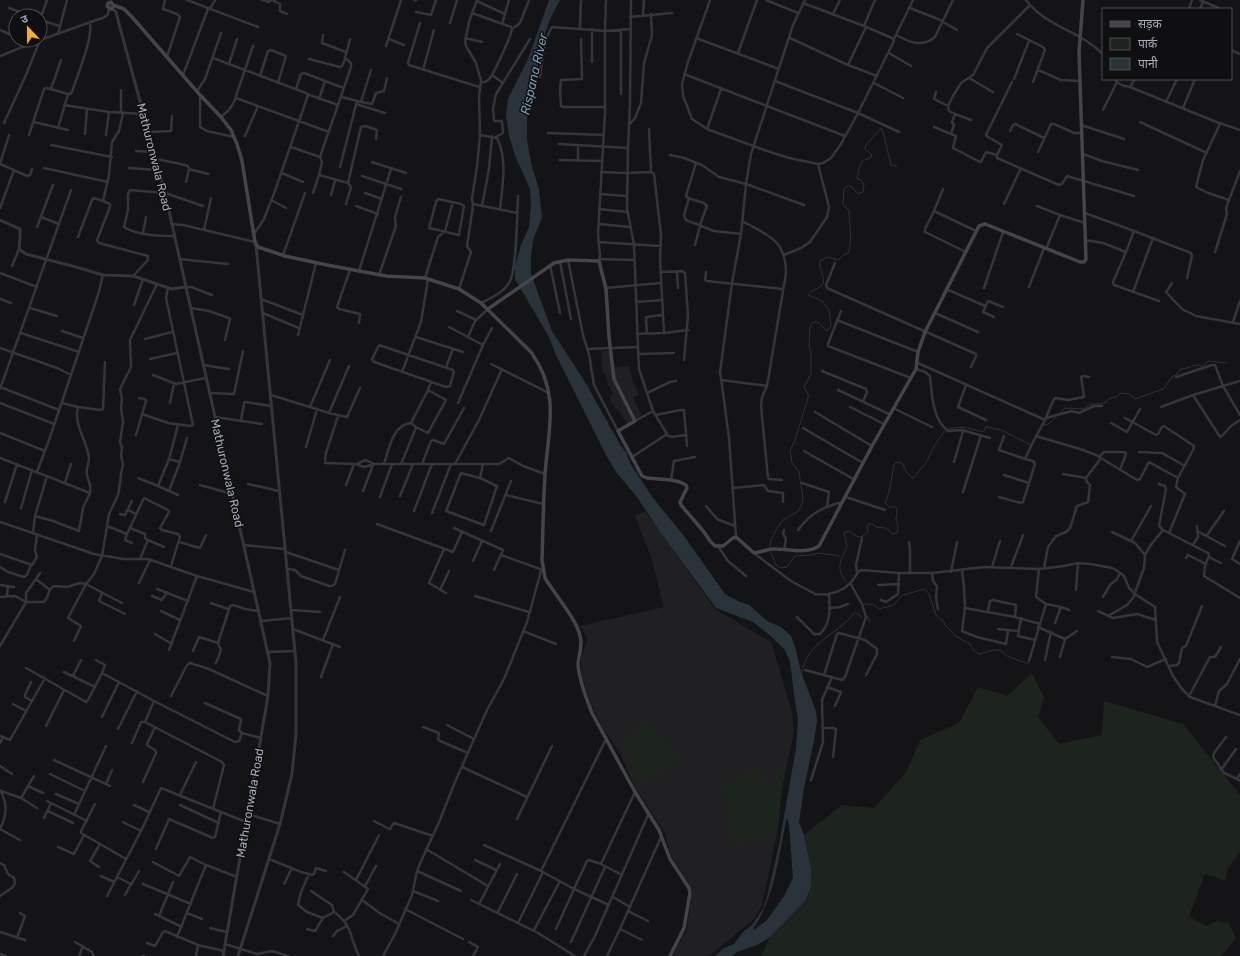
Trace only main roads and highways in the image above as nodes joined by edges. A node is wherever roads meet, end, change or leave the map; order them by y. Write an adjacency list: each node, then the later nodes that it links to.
1 (1083, 0): 3 (main road)
2 (110, 4): 3 (main road)
3 (488, 309): 4 (main road)
4 (670, 956)

